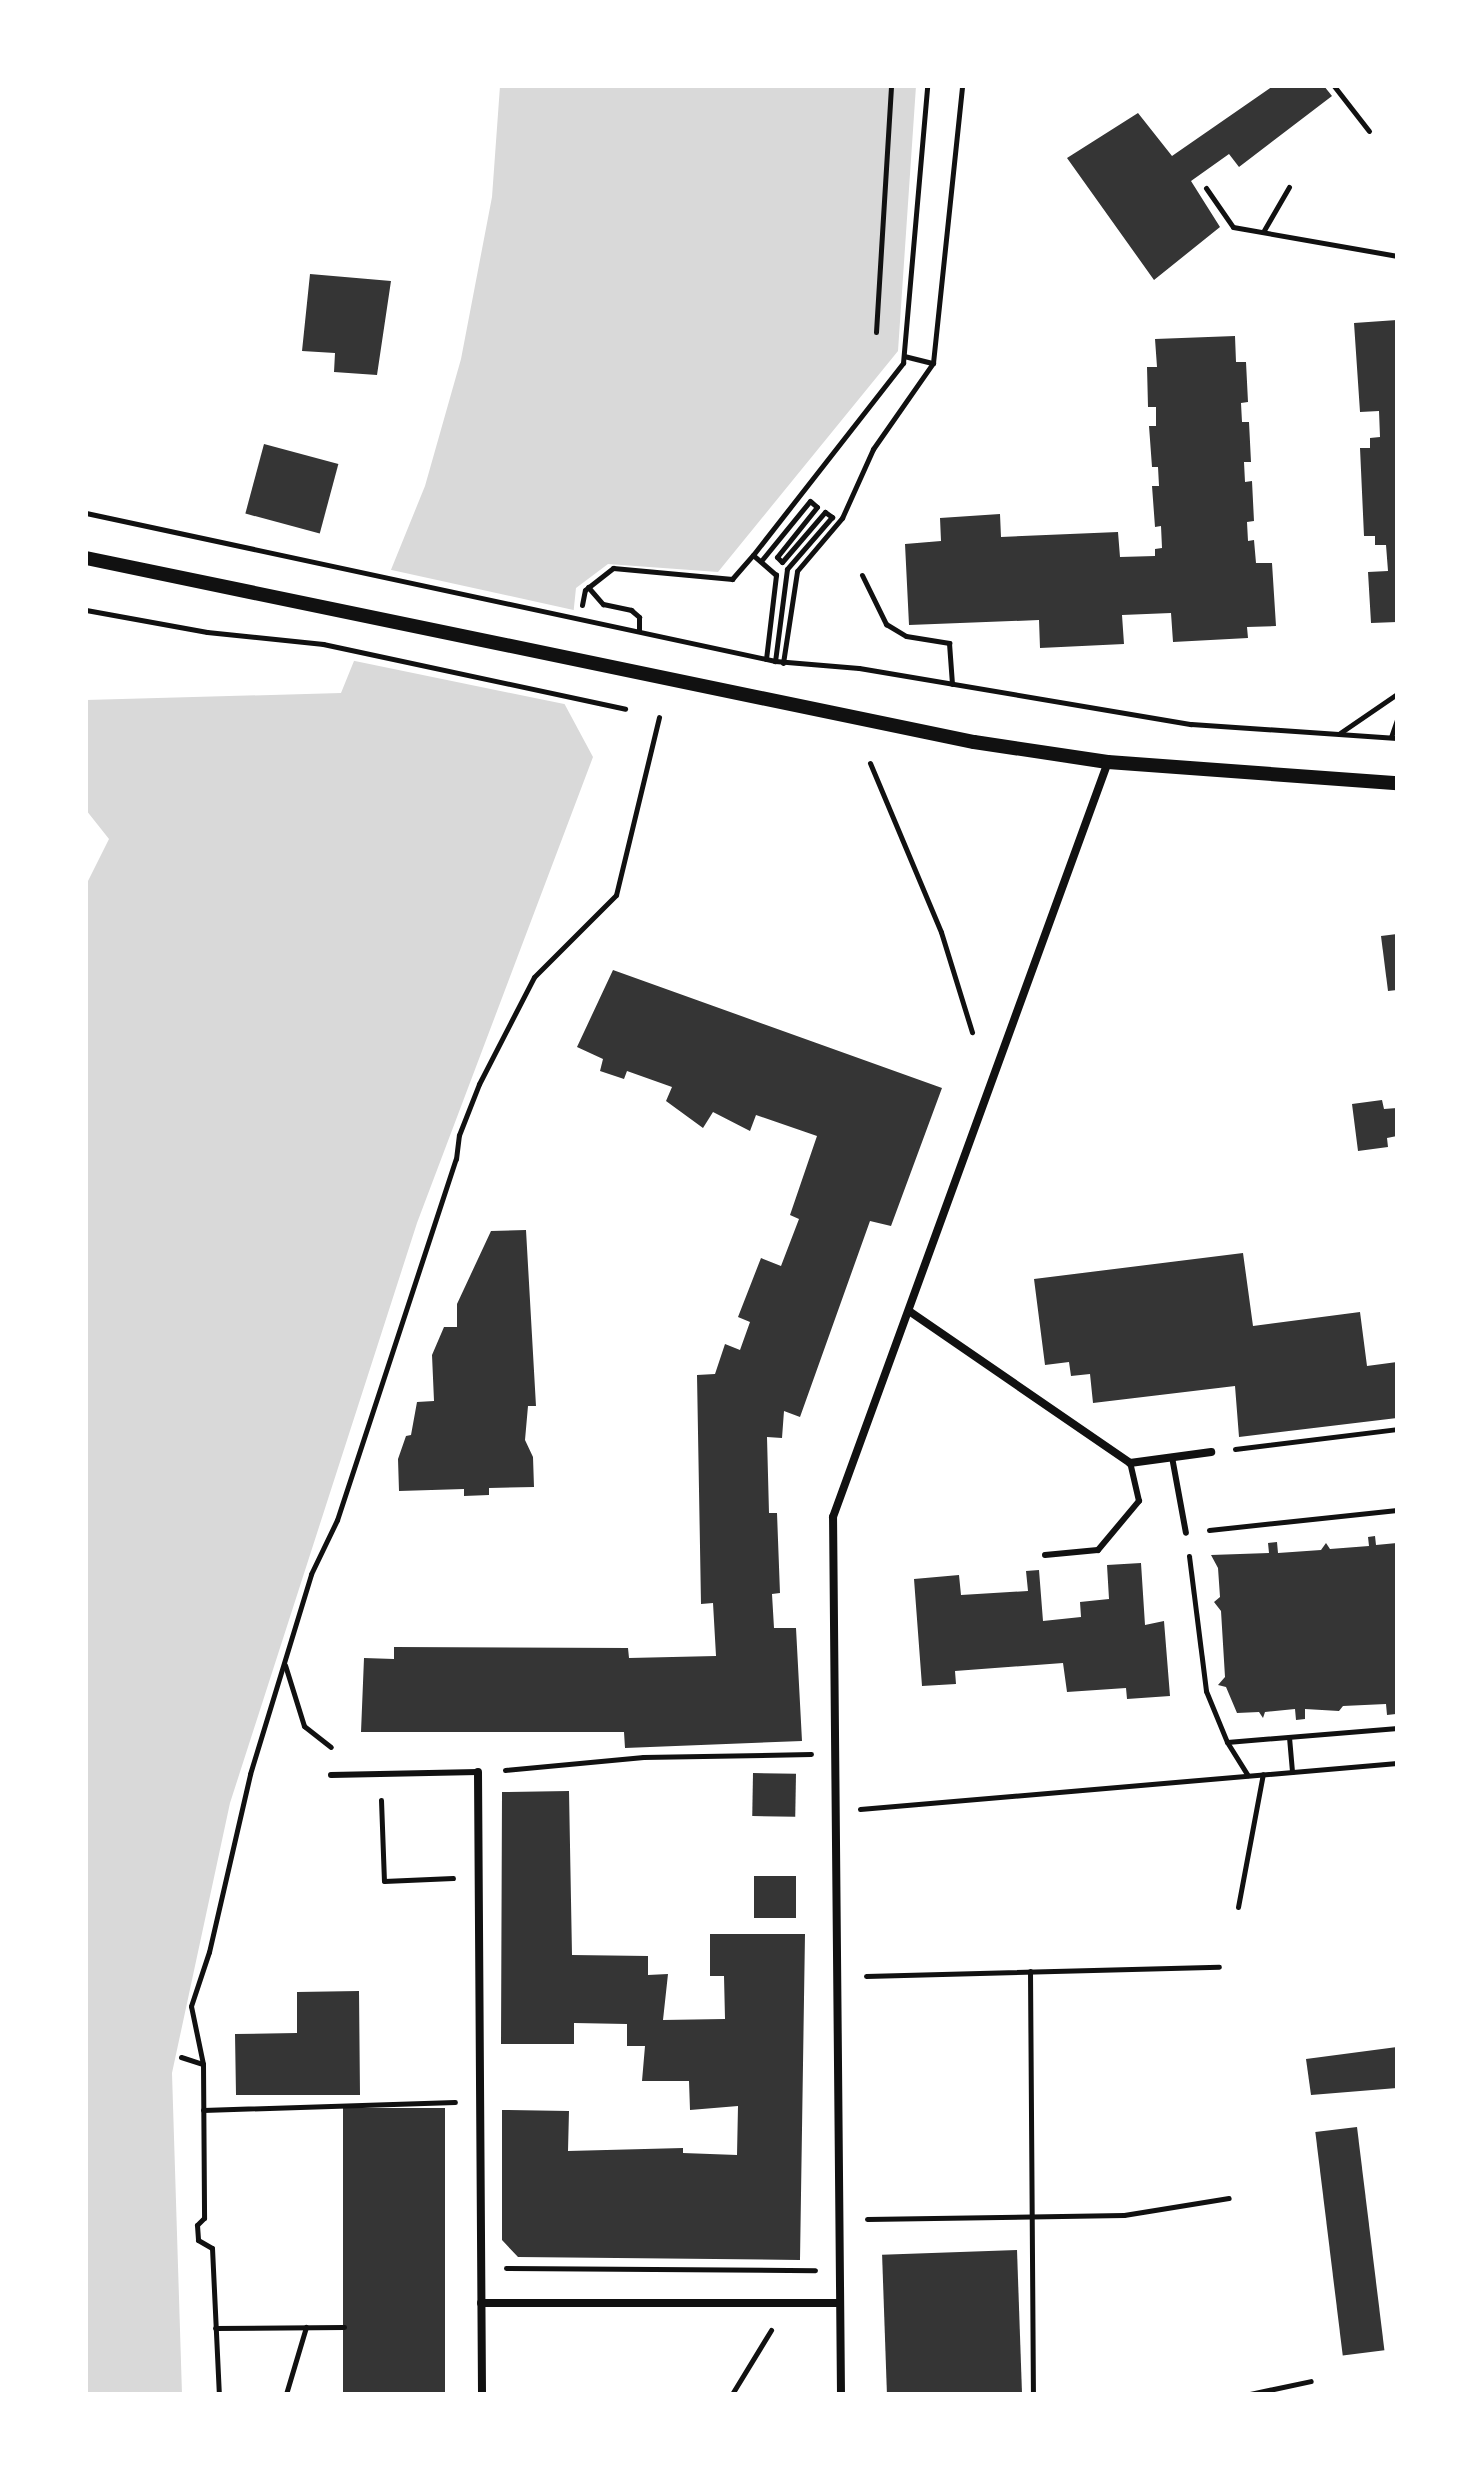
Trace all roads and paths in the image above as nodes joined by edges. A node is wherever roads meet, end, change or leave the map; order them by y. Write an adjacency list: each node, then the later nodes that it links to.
1 (891, 86): 10 (path)
2 (927, 86): 11 (path)
3 (962, 86): 12 (path)
4 (1334, 86): 5 (path)
5 (1369, 131)
6 (1289, 187): 8 (path)
7 (1206, 188): 8 (path)
8 (1263, 232): 9 (path)
9 (1397, 256)
10 (876, 332)
11 (904, 356): 12 (path); 14 (path)
12 (933, 363): 24 (path)
13 (86, 513): 21 (path)
14 (753, 555): 16 (path); 18 (path)
15 (86, 558): 32 (street)
16 (761, 562): 22 (path); 23 (path)
17 (862, 575): 25 (path)
18 (588, 587): 19 (path); 21 (path)
19 (582, 605)
20 (86, 610): 27 (path)
21 (636, 630): 22 (path)
22 (766, 659): 23 (path)
23 (775, 661): 24 (path)
24 (783, 663): 25 (path)
25 (952, 684): 30 (path)
26 (1397, 694): 30 (path)
27 (625, 709)
28 (659, 717): 44 (path)
29 (1397, 720): 31 (path)
30 (1339, 734): 31 (path)
31 (1394, 738)
32 (1108, 762): 34 (street); 36 (street)
33 (870, 763): 35 (path)
34 (1397, 783)
35 (972, 1032)
36 (909, 1311): 40 (street); 49 (street)
37 (1397, 1429): 38 (path)
38 (1211, 1452): 39 (street)
39 (1172, 1457): 40 (street); 42 (lane)
40 (1130, 1463): 43 (lane)
41 (1397, 1510): 42 (path)
42 (1186, 1533): 47 (path)
43 (1045, 1555)
44 (285, 1664): 48 (path); 64 (path)
45 (1397, 1728): 46 (path)
46 (1289, 1737): 47 (path); 52 (path)
47 (1227, 1742): 56 (path)
48 (331, 1747)
49 (836, 1754): 51 (path); 57 (street)
50 (1397, 1763): 52 (path)
51 (478, 1772): 55 (lane); 58 (street)
52 (1292, 1772): 53 (path)
53 (1263, 1774): 56 (path); 59 (path)
54 (331, 1775): 55 (lane)
55 (380, 1775): 58 (path)
56 (1248, 1775): 57 (path)
57 (836, 1811): 71 (street)
58 (479, 1877): 65 (street)
59 (1238, 1907)
60 (1219, 1967): 61 (path)
61 (1030, 1971): 62 (path); 68 (path)
62 (866, 1976)
63 (181, 2057): 64 (path)
64 (203, 2064): 66 (path)
65 (480, 2101): 66 (path); 70 (street)
66 (203, 2110): 77 (path)
67 (1229, 2198): 68 (path)
68 (1031, 2218): 69 (path); 84 (path)
69 (867, 2219)
70 (481, 2268): 71 (path); 72 (street)
71 (840, 2270): 74 (street)
72 (481, 2303): 73 (street); 81 (street)
73 (772, 2303): 74 (street); 82 (path)
74 (840, 2303): 83 (street)
75 (306, 2327): 76 (path); 77 (path); 80 (path)
76 (344, 2327)
77 (215, 2328): 79 (path)
78 (1311, 2381): 85 (path)
79 (219, 2394)
80 (286, 2394)
81 (482, 2394)
82 (732, 2394)
83 (841, 2394)
84 (1033, 2394)
85 (1250, 2394)

